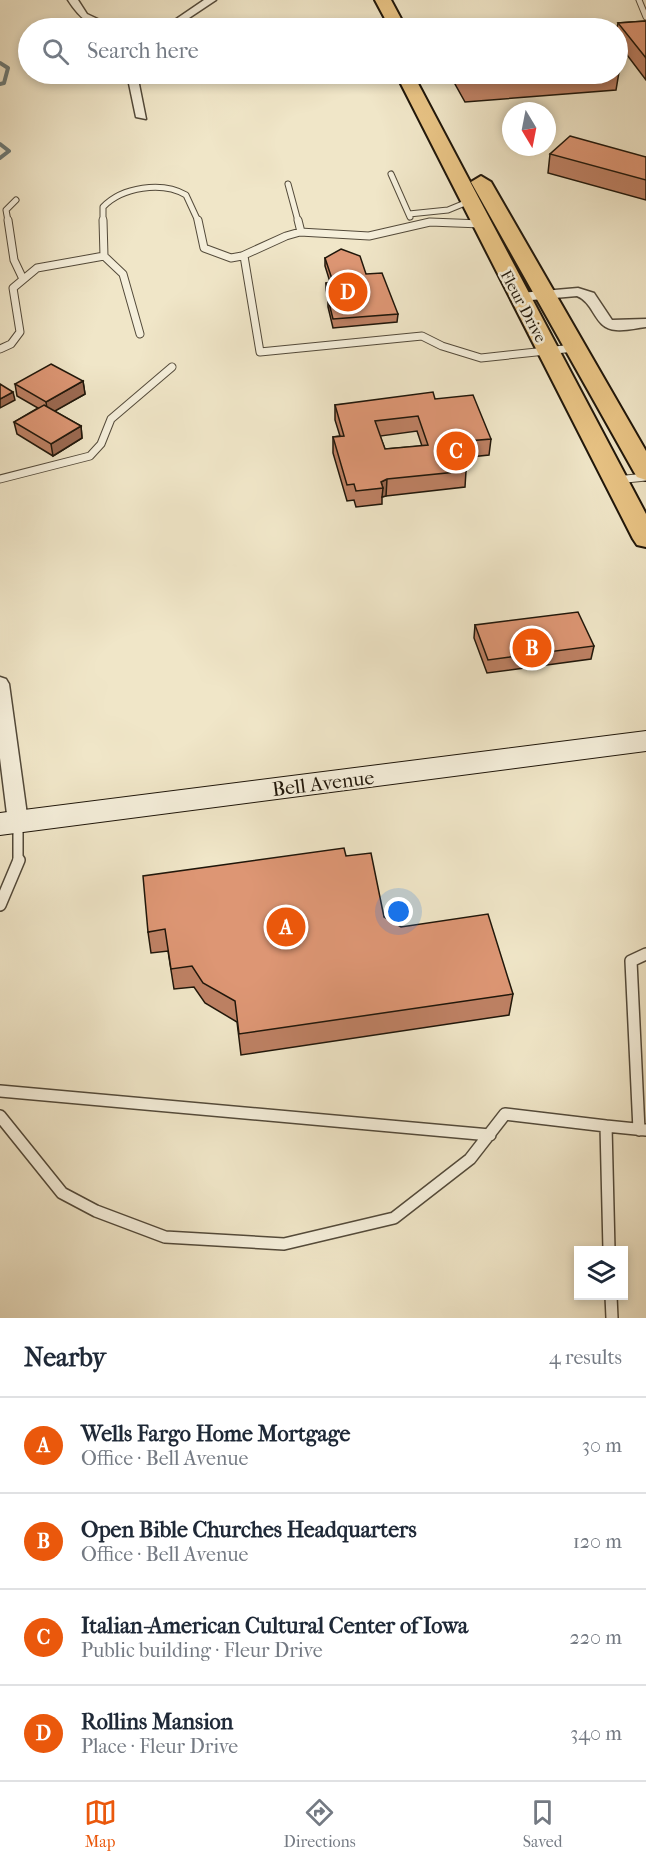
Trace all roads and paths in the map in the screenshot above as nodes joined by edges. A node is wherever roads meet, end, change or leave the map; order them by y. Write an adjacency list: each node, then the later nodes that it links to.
1 (73, 0): 7 (street)
2 (211, 0): 8 (street)
3 (366, 0): 9 (main road)
4 (383, 0): 10 (main road)
5 (639, 0): 6 (lane)
6 (646, 17)
7 (88, 18)
8 (183, 18)
9 (376, 18)
10 (393, 18)
11 (134, 84): 14 (street)
12 (409, 84): 18 (main road, Fleur Drive)
13 (428, 84): 28 (main road, Fleur Drive)
14 (141, 117)
15 (391, 174): 20 (lane)
16 (288, 184): 24 (lane)
17 (16, 200): 27 (lane)
18 (470, 201): 19 (lane); 22 (main road, Fleur Drive)
19 (448, 210): 20 (lane); 21 (lane)
20 (409, 214): 23 (lane)
21 (454, 222): 22 (lane); 23 (lane)
22 (482, 224): 29 (main road, Fleur Drive)
23 (414, 225): 24 (lane)
24 (301, 232): 26 (lane)
25 (105, 256): 26 (lane); 27 (lane); 31 (lane)
26 (244, 256): 32 (lane)
27 (23, 279): 34 (lane)
28 (544, 295): 29 (street); 30 (street); 33 (main road, Fleur Drive)
29 (520, 297): 35 (main road, Fleur Drive)
30 (646, 323)
31 (140, 334)
32 (441, 346): 35 (lane); 36 (lane)
33 (574, 348): 35 (lane); 38 (main road, Fleur Drive)
34 (0, 349)
35 (547, 351): 40 (main road, Fleur Drive)
36 (434, 353)
37 (172, 367): 39 (lane)
38 (646, 474): 40 (lane)
39 (0, 479)
40 (615, 480): 41 (main road, Fleur Drive)
41 (646, 539)
42 (0, 684): 44 (street)
43 (646, 741): 44 (main road, Bell Avenue)
44 (9, 823): 45 (lane)
45 (0, 904)
46 (646, 954): 50 (lane)
47 (0, 1091): 51 (lane)
48 (0, 1116): 51 (lane)
49 (606, 1126): 50 (lane); 51 (lane); 52 (lane)
50 (643, 1130)
51 (490, 1135)
52 (609, 1246)
53 (611, 1300): 54 (lane)
54 (612, 1318)

